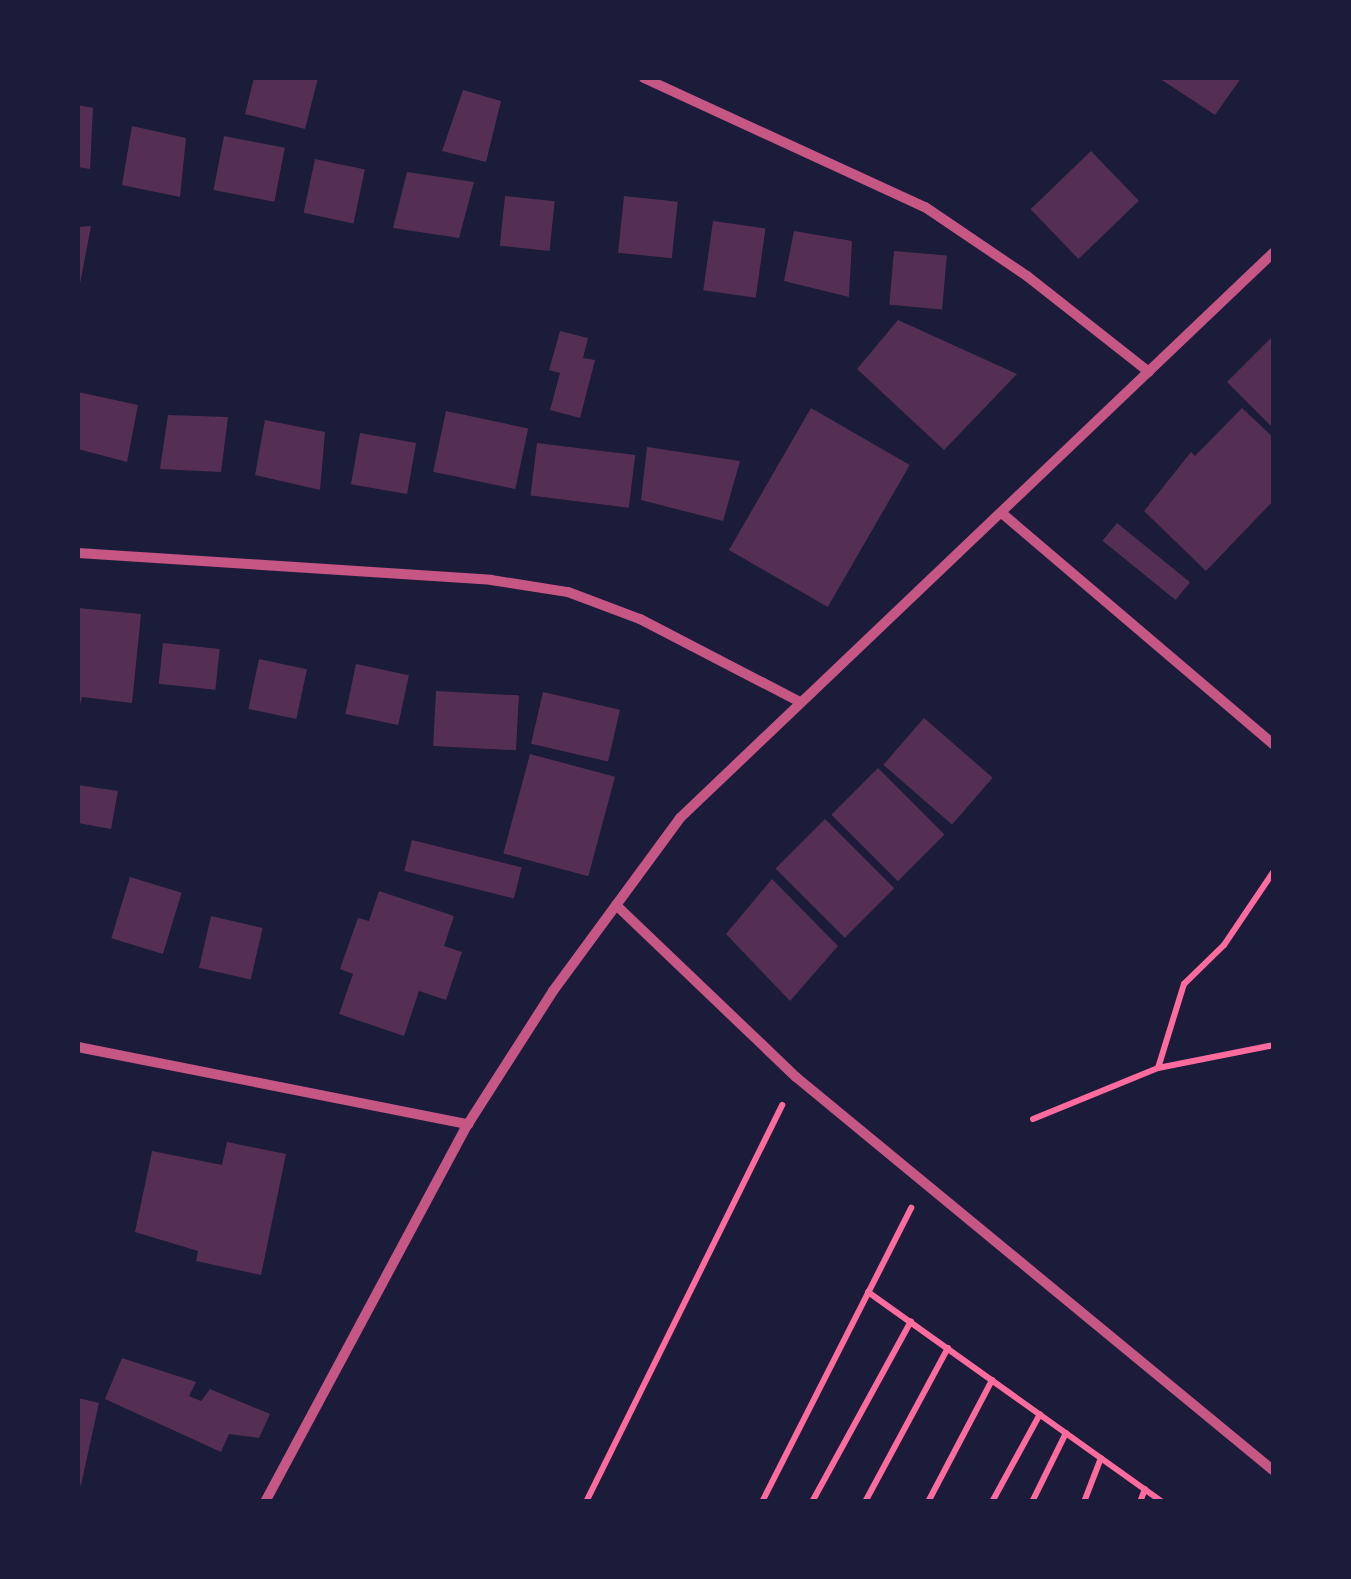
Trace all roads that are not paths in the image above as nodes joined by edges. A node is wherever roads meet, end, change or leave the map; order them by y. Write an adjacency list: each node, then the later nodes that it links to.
1 (644, 78): 2 (street)
2 (664, 80): 4 (street)
3 (1274, 252): 4 (street)
4 (1149, 372): 5 (street)
5 (1004, 515): 7 (street); 8 (street)
6 (78, 552): 7 (street)
7 (800, 702): 9 (street)
8 (1274, 745)
9 (616, 905): 11 (street); 12 (street)
10 (78, 1047): 11 (street)
11 (468, 1124): 13 (street)
12 (1274, 1472)
13 (265, 1502)

